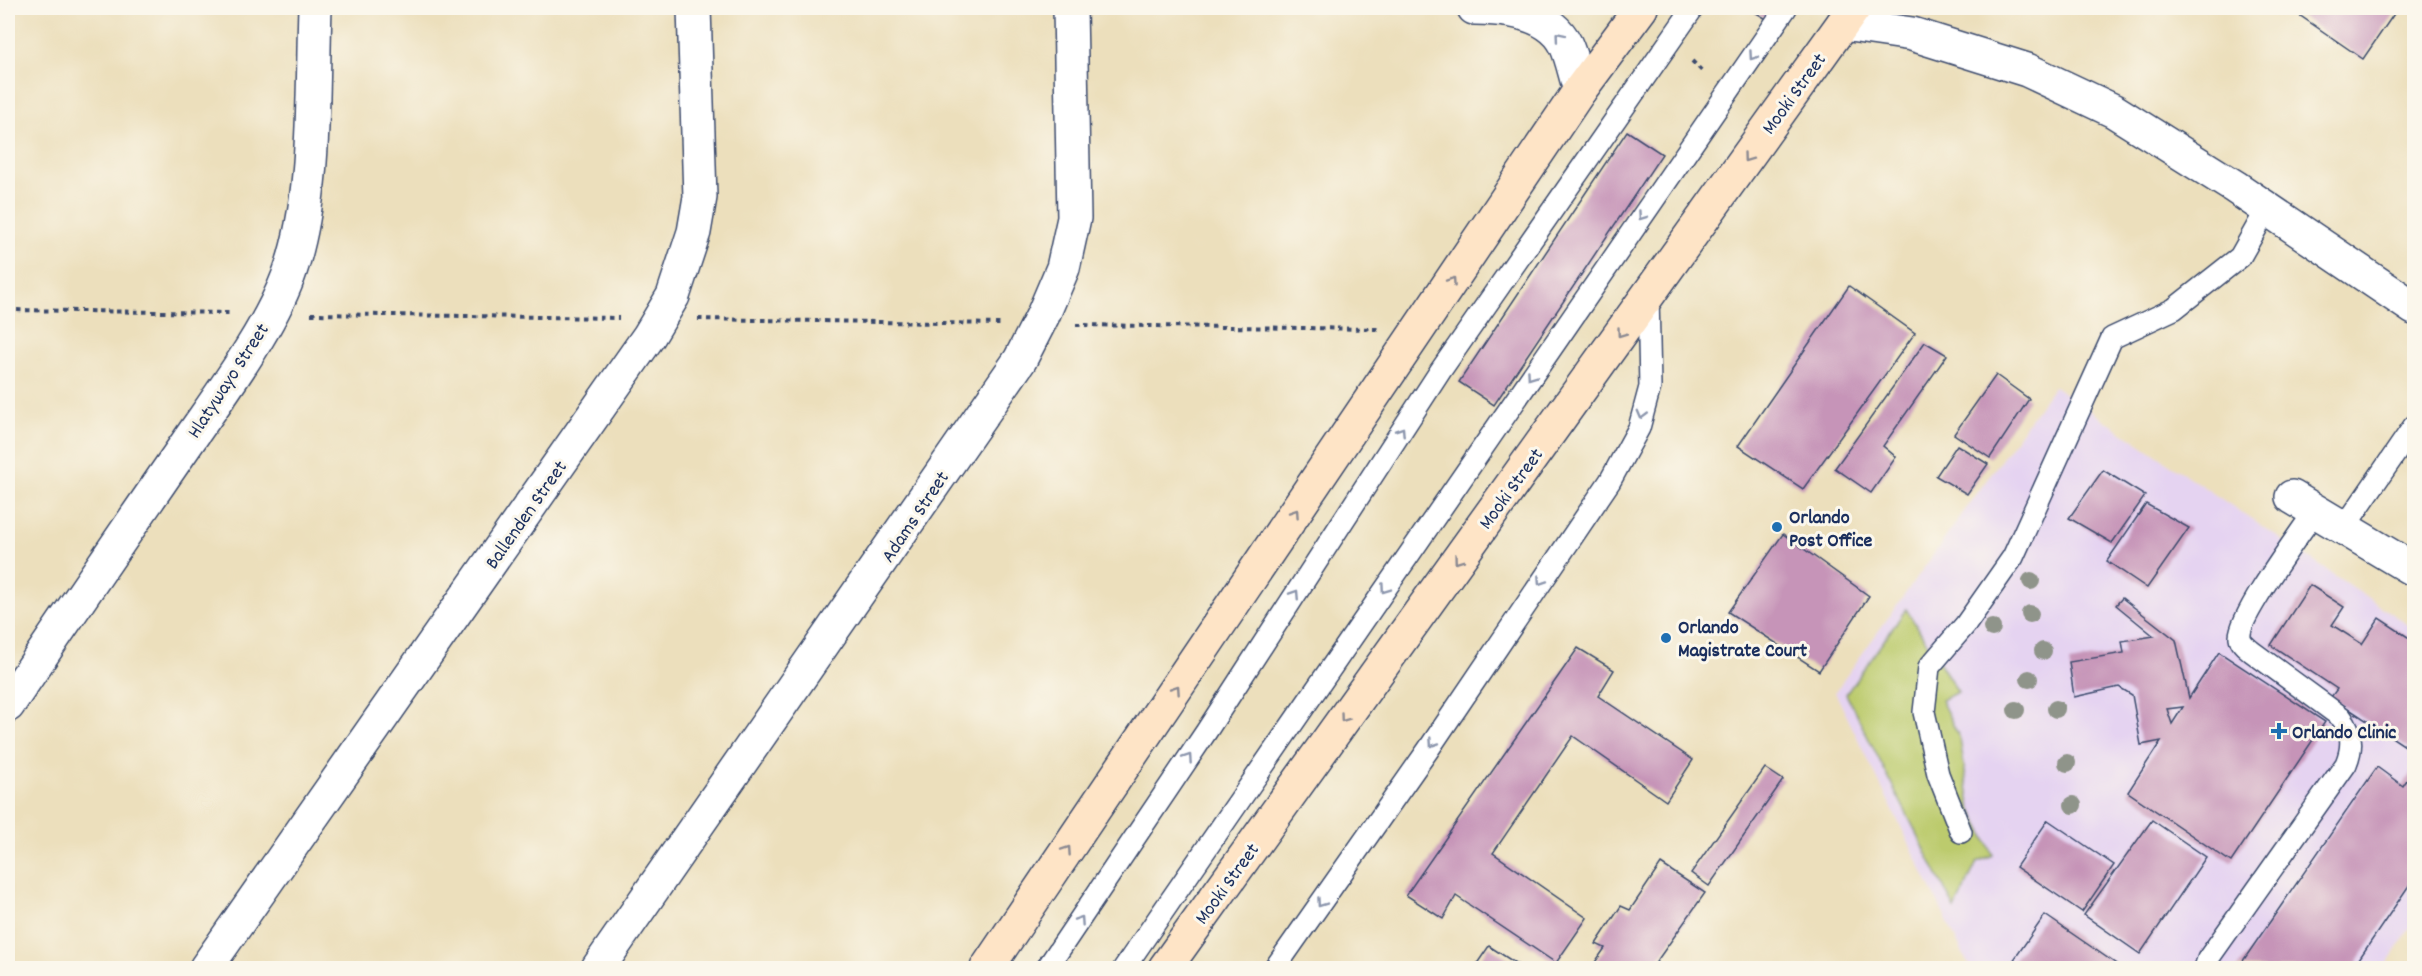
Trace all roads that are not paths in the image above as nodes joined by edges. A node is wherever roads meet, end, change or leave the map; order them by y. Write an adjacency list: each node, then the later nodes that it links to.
1 (315, 8): 18 (street, Hlatywayo Street)
2 (694, 8): 20 (street, Ballenden Street)
3 (1070, 8): 21 (street, Adams Street)
4 (1474, 8): 10 (street, one-way to 4)
5 (1641, 8): 10 (main road)
6 (1693, 8): 23 (lane, one-way to 6)
7 (1786, 8): 24 (lane, Mooki Street, one-way to 24)
8 (1848, 16): 9 (street); 12 (main road, Mooki Street, one-way to 12)
9 (1904, 21): 11 (street)
10 (1580, 90): 22 (main road, one-way to 10)
11 (2267, 209): 13 (street); 19 (lane)
12 (1648, 295): 25 (main road, Mooki Street, one-way to 25); 26 (lane, one-way to 26)
13 (2415, 309)
14 (2415, 426): 16 (lane)
15 (2304, 504): 16 (street); 27 (lane)
16 (2344, 528): 17 (street)
17 (2413, 566)
18 (8, 705)
19 (1960, 832)
20 (206, 969)
21 (598, 969)
22 (987, 969)
23 (1047, 969)
24 (1124, 969)
25 (1165, 969)
26 (1275, 969)
27 (2205, 969)

